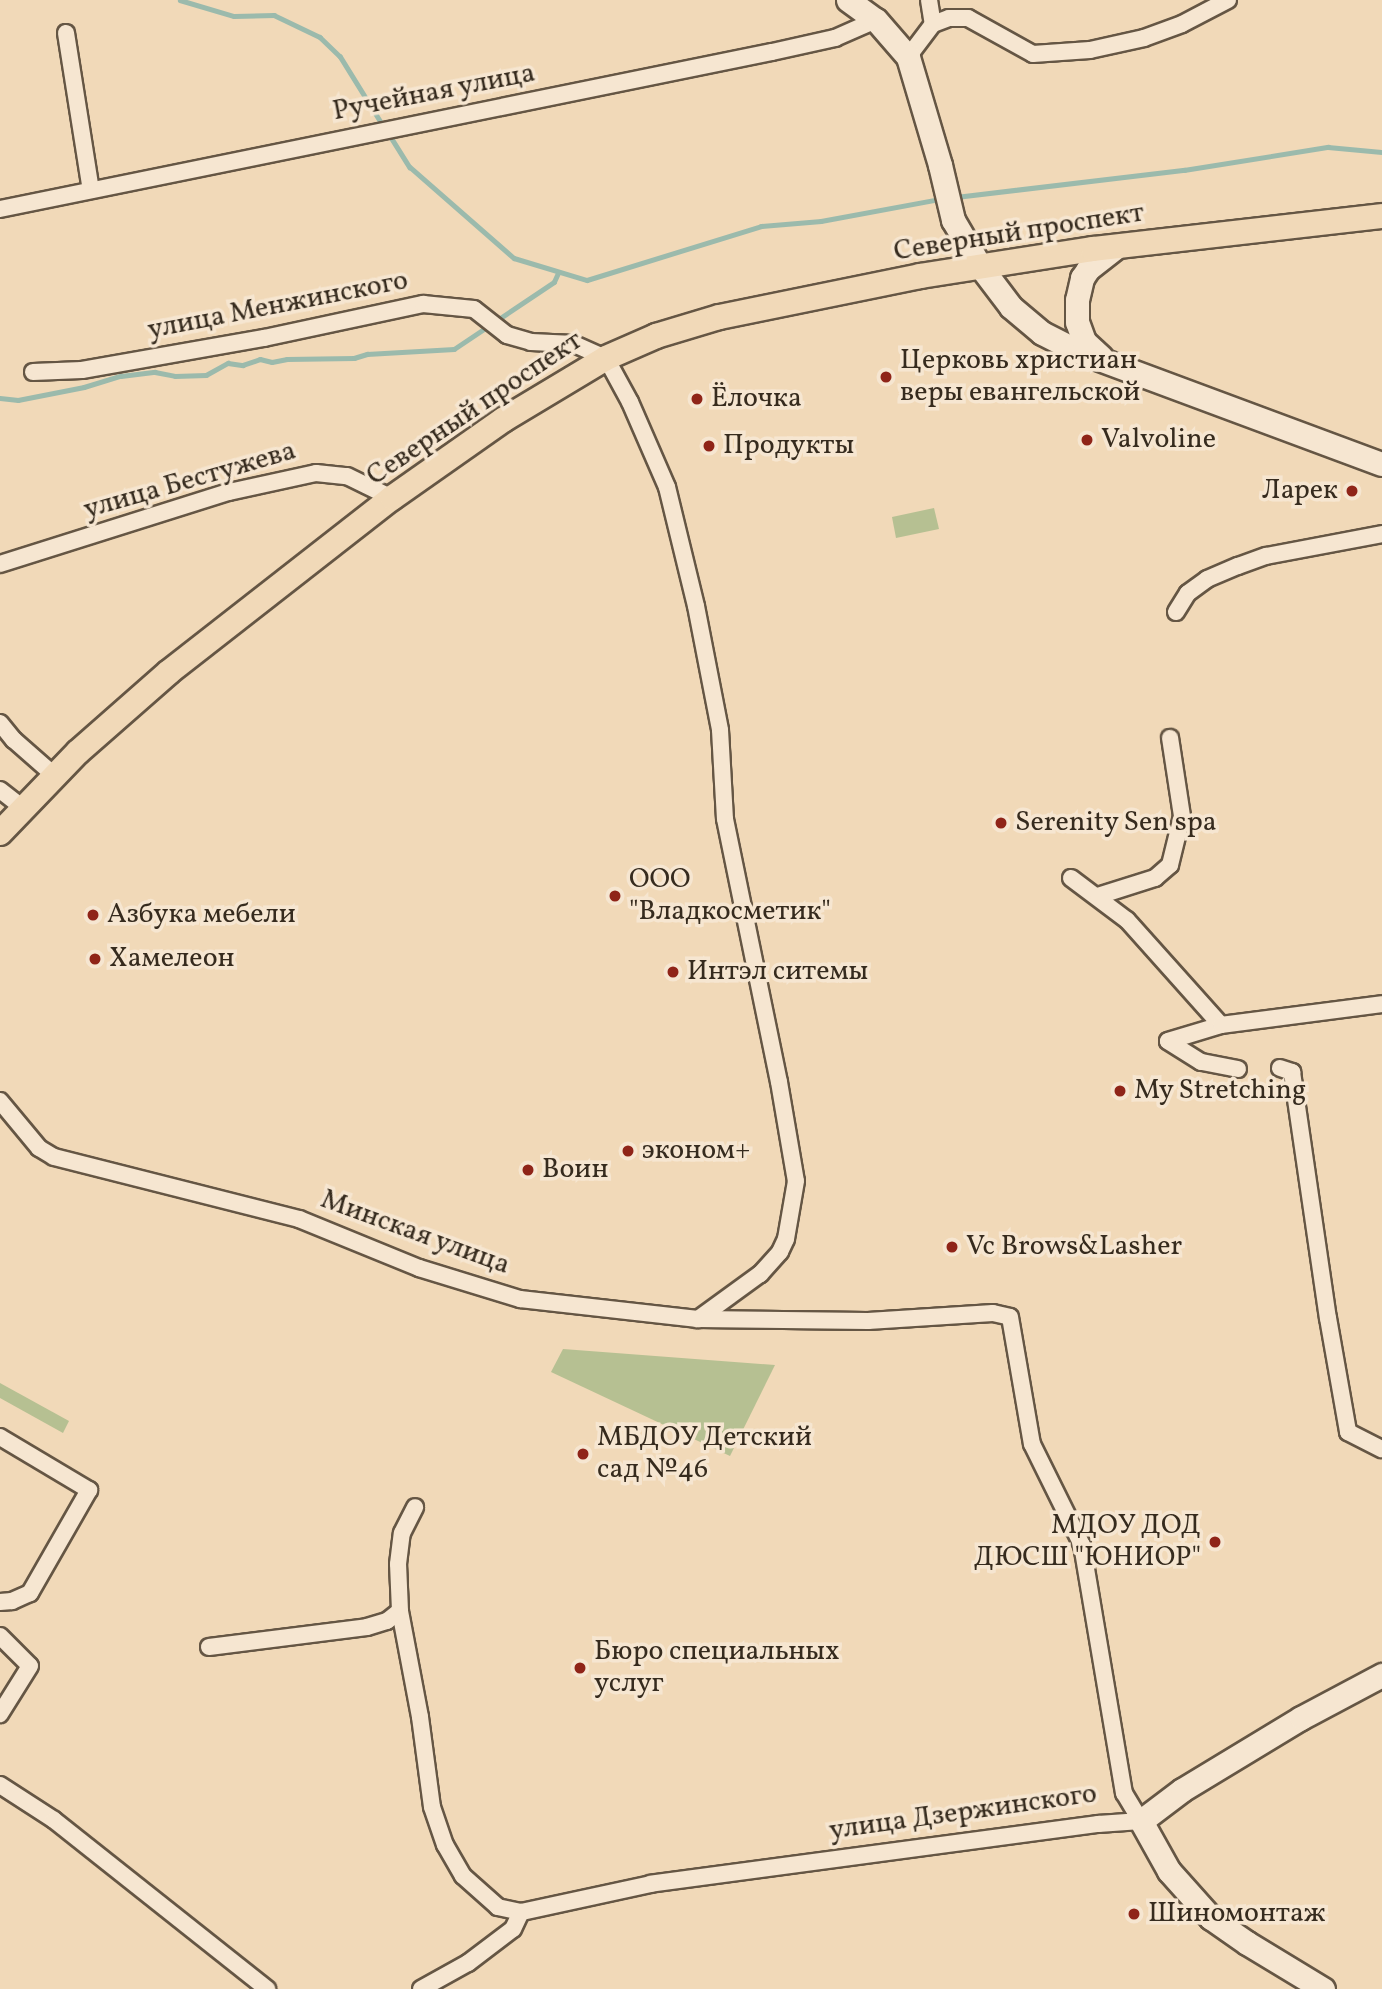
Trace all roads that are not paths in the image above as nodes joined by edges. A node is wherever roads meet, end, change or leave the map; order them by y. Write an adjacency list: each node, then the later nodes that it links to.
1 (848, 0): 4 (main road)
2 (929, 0): 5 (street)
3 (1228, 0): 5 (street)
4 (876, 20): 7 (main road); 8 (street, Ручейная улица)
5 (933, 24): 7 (street)
6 (66, 33): 8 (street)
7 (908, 57): 12 (main road)
8 (91, 190): 9 (street, Ручейная улица)
9 (0, 209)
10 (1382, 216): 11 (main road, Северный проспект)
11 (1117, 246): 12 (main road, Северный проспект); 14 (main road)
12 (980, 266): 13 (main road, Северный проспект); 14 (main road)
13 (606, 358): 15 (street, улица Менжинского); 17 (main road, Северный проспект); 34 (street)
14 (1105, 361): 16 (main road)
15 (33, 372)
16 (1382, 464)
17 (392, 498): 19 (street, улица Бестужева); 23 (main road, Северный проспект)
18 (1382, 534): 20 (street)
19 (0, 564)
20 (1176, 612)
21 (0, 723): 23 (street)
22 (1170, 738): 28 (street)
23 (54, 775): 25 (main road, Северный проспект)
24 (0, 790): 25 (street)
25 (22, 807): 26 (main road, Северный проспект)
26 (0, 833)
27 (1071, 878): 28 (street)
28 (1098, 896): 30 (street)
29 (1382, 1004): 30 (street)
30 (1221, 1025): 32 (street)
31 (1280, 1068): 36 (street)
32 (1238, 1069)
33 (0, 1101): 34 (street, Минская улица)
34 (698, 1319): 45 (street, Минская улица)
35 (0, 1437): 38 (street)
36 (1382, 1449)
37 (415, 1507): 39 (street)
38 (0, 1602)
39 (400, 1611): 41 (street); 46 (street)
40 (0, 1636): 43 (street)
41 (209, 1647)
42 (1382, 1675): 45 (main road)
43 (0, 1714)
44 (0, 1785): 47 (street)
45 (1141, 1821): 46 (street, улица Дзержинского); 49 (main road)
46 (517, 1912): 48 (street)
47 (267, 1989)
48 (421, 1989)
49 (1323, 1989)

